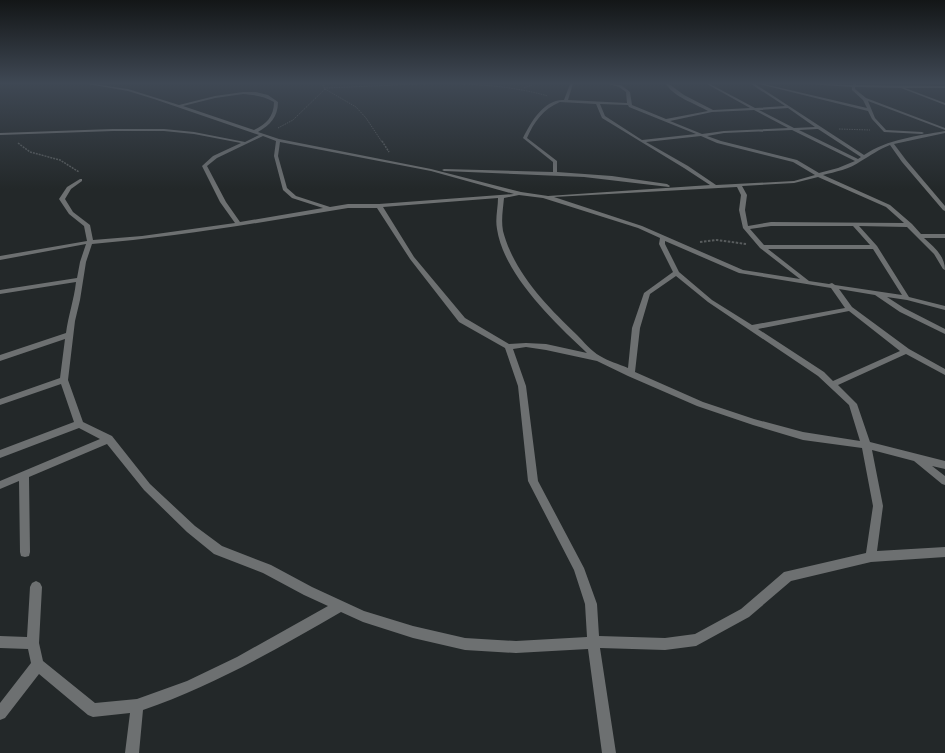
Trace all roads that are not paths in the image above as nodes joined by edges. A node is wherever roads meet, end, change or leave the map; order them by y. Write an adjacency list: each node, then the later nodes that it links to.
1 (217, 119): 14 (street)
2 (272, 119): 14 (street)
3 (536, 119): 26 (street)
4 (606, 119): 20 (street)
5 (672, 119): 10 (street)
6 (773, 119): 11 (street)
7 (806, 119): 12 (street)
8 (874, 119): 16 (street)
9 (917, 119): 13 (street)
10 (668, 120): 18 (street)
11 (791, 128): 12 (street); 18 (street); 24 (street)
12 (817, 128): 23 (street)
13 (945, 130): 16 (street)
14 (254, 132): 17 (street)
15 (0, 134): 21 (street)
16 (933, 134): 22 (street)
17 (263, 135): 19 (street); 21 (street)
18 (703, 135): 20 (street); 27 (street)
19 (278, 140): 25 (street); 36 (street)
20 (642, 141): 30 (street)
21 (246, 143): 38 (street)
22 (891, 143): 23 (street); 37 (street)
23 (865, 157): 24 (street)
24 (858, 161): 27 (street)
25 (431, 170): 26 (street); 32 (street)
26 (555, 173): 31 (street)
27 (819, 175): 29 (street); 40 (street)
28 (80, 180): 45 (street)
29 (739, 185): 30 (street); 41 (street)
30 (714, 186): 31 (street)
31 (680, 189): 34 (street)
32 (522, 194): 33 (street); 34 (street)
33 (502, 196): 35 (street); 65 (street)
34 (544, 196): 44 (street)
35 (379, 206): 36 (street); 62 (street)
36 (331, 209): 38 (street)
37 (945, 209)
38 (239, 224): 45 (street)
39 (855, 225): 40 (street); 41 (street); 47 (street)
40 (910, 225): 42 (street)
41 (746, 228): 46 (street)
42 (919, 236): 43 (street); 49 (street)
43 (945, 236)
44 (663, 238): 50 (street); 52 (street)
45 (90, 242): 48 (street); 51 (street)
46 (762, 247): 47 (street); 52 (street)
47 (874, 247): 56 (street)
48 (0, 258)
49 (945, 268)
50 (676, 273): 59 (street); 67 (street)
51 (80, 280): 54 (street); 61 (street)
52 (806, 281): 53 (street)
53 (832, 285): 55 (street); 58 (street)
54 (0, 292)
55 (875, 293): 56 (street); 60 (street)
56 (907, 298): 57 (street)
57 (945, 308)
58 (850, 309): 59 (street); 63 (street)
59 (751, 328): 69 (street)
60 (945, 332)
61 (69, 335): 64 (street); 68 (street)
62 (508, 347): 65 (street); 87 (street)
63 (906, 351): 66 (street); 69 (street)
64 (0, 358)
65 (598, 358): 67 (street)
66 (945, 371)
67 (631, 374): 73 (street)
68 (64, 380): 70 (street); 71 (street)
69 (832, 385): 73 (street)
70 (0, 402)
71 (79, 424): 72 (street); 74 (street)
72 (109, 439): 77 (street); 84 (street)
73 (866, 445): 75 (street); 82 (street)
74 (0, 454)
75 (916, 458): 76 (street); 78 (street)
76 (945, 465)
77 (24, 475): 79 (street); 80 (street)
78 (945, 480)
79 (0, 485)
80 (25, 552)
81 (945, 552): 82 (street)
82 (871, 557): 87 (street)
83 (36, 587): 86 (street)
84 (340, 606): 87 (street); 89 (street)
85 (0, 642): 86 (street)
86 (33, 643): 88 (street)
87 (593, 644): 92 (street)
88 (38, 664): 89 (street); 90 (street)
89 (137, 706): 91 (street)
90 (0, 713)
91 (132, 753)
92 (609, 753)

